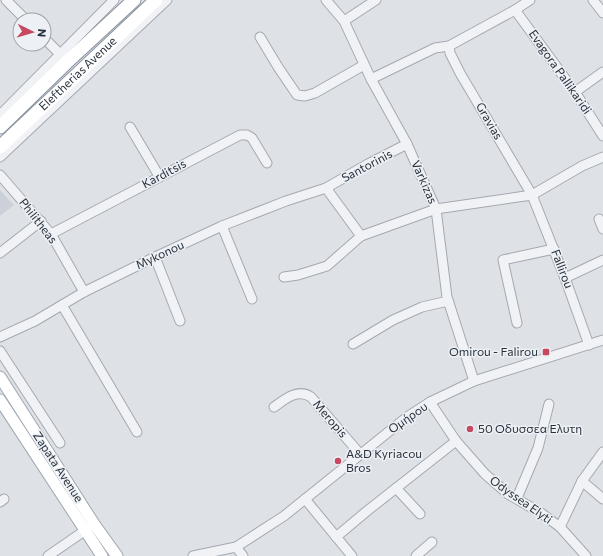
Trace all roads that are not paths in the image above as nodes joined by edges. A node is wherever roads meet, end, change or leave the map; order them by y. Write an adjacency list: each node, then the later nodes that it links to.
1 (6, 0): 11 (street)
2 (114, 0): 17 (street)
3 (134, 0): 23 (highway, Eleftherias Avenue)
4 (156, 0): 27 (highway, Eleftherias Avenue)
5 (168, 0): 28 (street)
6 (326, 0): 13 (street, Varkizas)
7 (376, 0): 13 (street)
8 (530, 0): 10 (street)
9 (593, 0): 12 (street)
10 (515, 10): 16 (street); 21 (street, Evagora Pallikaridi)
11 (18, 12)
12 (603, 13)
13 (344, 21): 18 (street, Varkizas)
14 (260, 37): 18 (street)
15 (52, 46): 17 (street)
16 (449, 46): 20 (street); 34 (street, Gravias)
17 (60, 54): 22 (street)
18 (364, 65): 20 (street, Varkizas)
19 (603, 72): 21 (street)
20 (371, 79): 26 (street, Varkizas)
21 (575, 92): 25 (street, Evagora Pallikaridi)
22 (0, 115)
23 (0, 127)
24 (130, 127): 32 (street)
25 (603, 136)
26 (407, 144): 33 (street, Santorinis); 35 (street, Varkizas)
27 (0, 147)
28 (0, 157)
29 (603, 157): 34 (street)
30 (267, 164): 32 (street, Karditsis)
31 (0, 174): 37 (street, Philitheas)
32 (159, 176): 40 (street, Karditsis)
33 (326, 188): 38 (street, Mykonou); 41 (street)
34 (532, 195): 35 (street); 42 (street, Fallirou)
35 (436, 209): 41 (street); 50 (street, Varkizas)
36 (599, 220): 39 (street)
37 (41, 221): 40 (street, Philitheas); 43 (street)
38 (222, 226): 44 (street, Mykonou); 49 (street)
39 (603, 229)
40 (51, 234): 48 (street, Philitheas)
41 (361, 236): 46 (street)
42 (554, 248): 47 (street, Fallirou); 53 (street)
43 (0, 253)
44 (156, 257): 48 (street, Mykonou); 52 (street)
45 (603, 260): 47 (street)
46 (284, 278)
47 (565, 278): 57 (street, Fallirou)
48 (84, 292): 51 (street, Mykonou)
49 (252, 299)
50 (448, 301): 56 (street); 60 (street, Varkizas)
51 (62, 305): 54 (street, Mykonou); 65 (street)
52 (180, 321)
53 (517, 323)
54 (1, 336)
55 (603, 340): 57 (street, Ομήρου)
56 (353, 344)
57 (589, 345): 60 (street, Ομήρου)
58 (0, 351): 67 (street)
59 (0, 377): 76 (main road, Zapata Avenue)
60 (474, 381): 62 (street, Ομήρου)
61 (0, 400): 76 (main road, Zapata Avenue)
62 (430, 402): 66 (street, Odyssea Elyti); 69 (street, Ομήρου)
63 (549, 404): 72 (street)
64 (274, 407): 69 (street, Meropis)
65 (137, 432)
66 (456, 440): 71 (street); 72 (street, Odyssea Elyti)
67 (60, 443)
68 (603, 452): 70 (street)
69 (360, 454): 74 (street, Ομήρου)
70 (582, 481): 73 (street); 77 (street)
71 (396, 488): 75 (street); 78 (street)
72 (517, 498): 77 (street, Odyssea Elyti)
73 (603, 499)
74 (304, 500): 78 (street); 80 (street, Ομήρου)
75 (420, 514)
76 (90, 528): 81 (street); 82 (main road, Zapata Avenue); 83 (main road, Zapata Avenue)
77 (560, 528): 88 (street, Odyssea Elyti)
78 (336, 537): 86 (street)
79 (432, 542): 87 (street)
80 (236, 547): 84 (street, Ομήρου); 85 (street)
81 (48, 556)
82 (102, 556)
83 (117, 556)
84 (192, 556)
85 (243, 556)
86 (352, 556)
87 (416, 556)
88 (586, 556)

